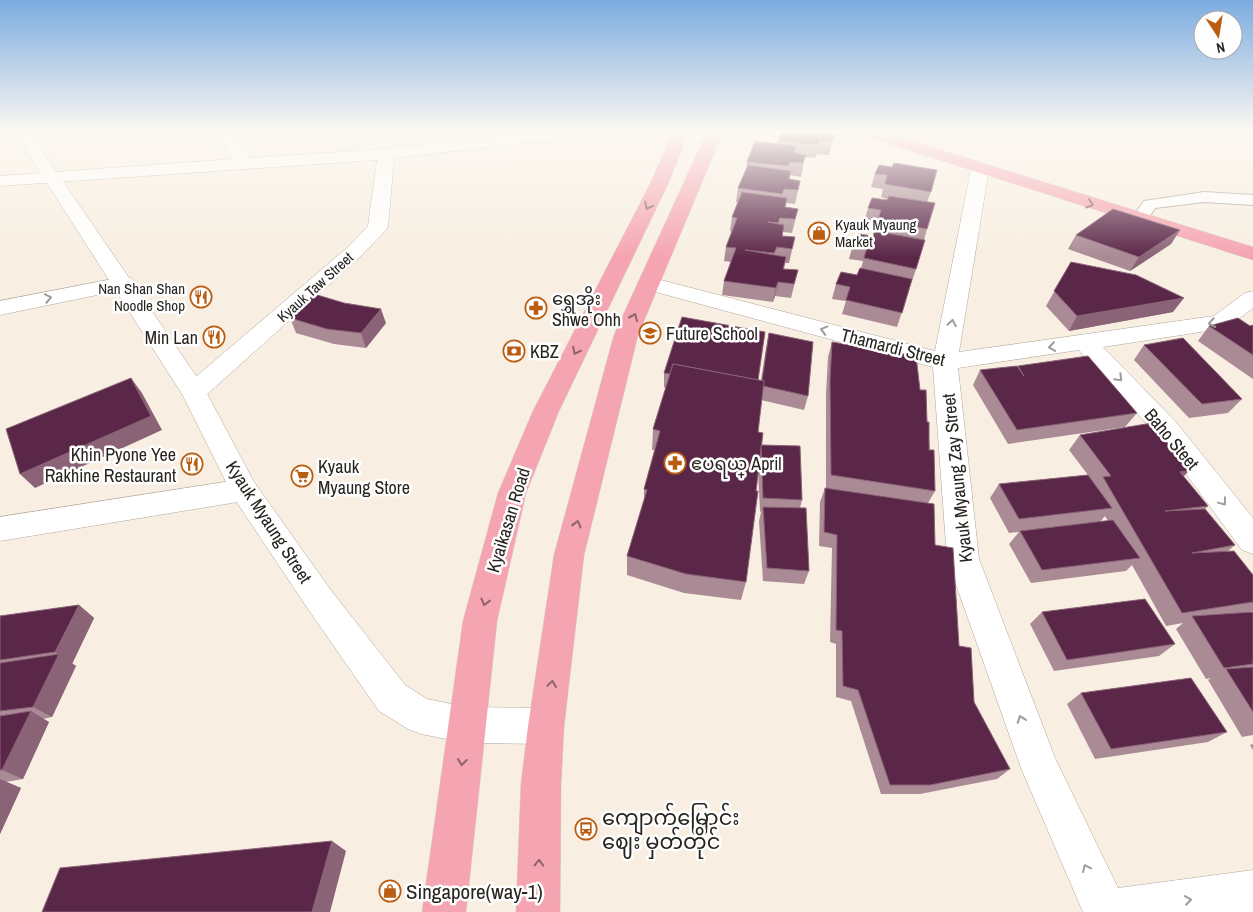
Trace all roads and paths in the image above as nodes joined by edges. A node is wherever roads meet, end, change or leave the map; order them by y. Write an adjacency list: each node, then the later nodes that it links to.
1 (50, 173): 9 (street, Kyauk Myaung Street)
2 (119, 173): 9 (street)
3 (384, 173): 23 (street, Kyauk Taw Street)
4 (664, 173): 27 (main road, Kyaikasan Road, one-way to 27)
5 (697, 173): 18 (main road)
6 (979, 173): 22 (street, Kyauk Myaung Zay Street, one-way to 6)
7 (991, 173): 10 (main road)
8 (1022, 173): 10 (main road)
9 (53, 177): 11 (street); 17 (street, Kyauk Myaung Street)
10 (1015, 180): 14 (main road, one-way to 14)
11 (0, 181)
12 (1131, 198): 14 (main road)
13 (1253, 200): 14 (lane)
14 (1145, 212): 15 (main road); 16 (main road)
15 (1253, 236)
16 (1253, 254)
17 (123, 283): 20 (street, one-way to 17); 23 (street, Kyauk Myaung Street)
18 (649, 283): 22 (street, Thamardi Street, one-way to 18); 28 (main road, one-way to 18)
19 (1253, 298): 21 (street, Thamardi Street, one-way to 21)
20 (0, 308)
21 (1085, 342): 22 (street, Thamardi Street, one-way to 22); 26 (street, Baho Steet, one-way to 26)
22 (945, 362): 32 (street, Kyauk Myaung Zay Street, one-way to 22)
23 (194, 392): 24 (street, Kyauk Myaung Street)
24 (244, 490): 25 (street); 27 (street, Kyauk Myaung Street)
25 (0, 529)
26 (1253, 541)
27 (466, 725): 28 (street, Kyauk Myaung Street); 30 (main road, Kyaikasan Road, one-way to 30)
28 (546, 726): 31 (main road, one-way to 28)
29 (1253, 891): 32 (street, one-way to 29)
30 (444, 912)
31 (538, 912)
32 (1106, 912)

